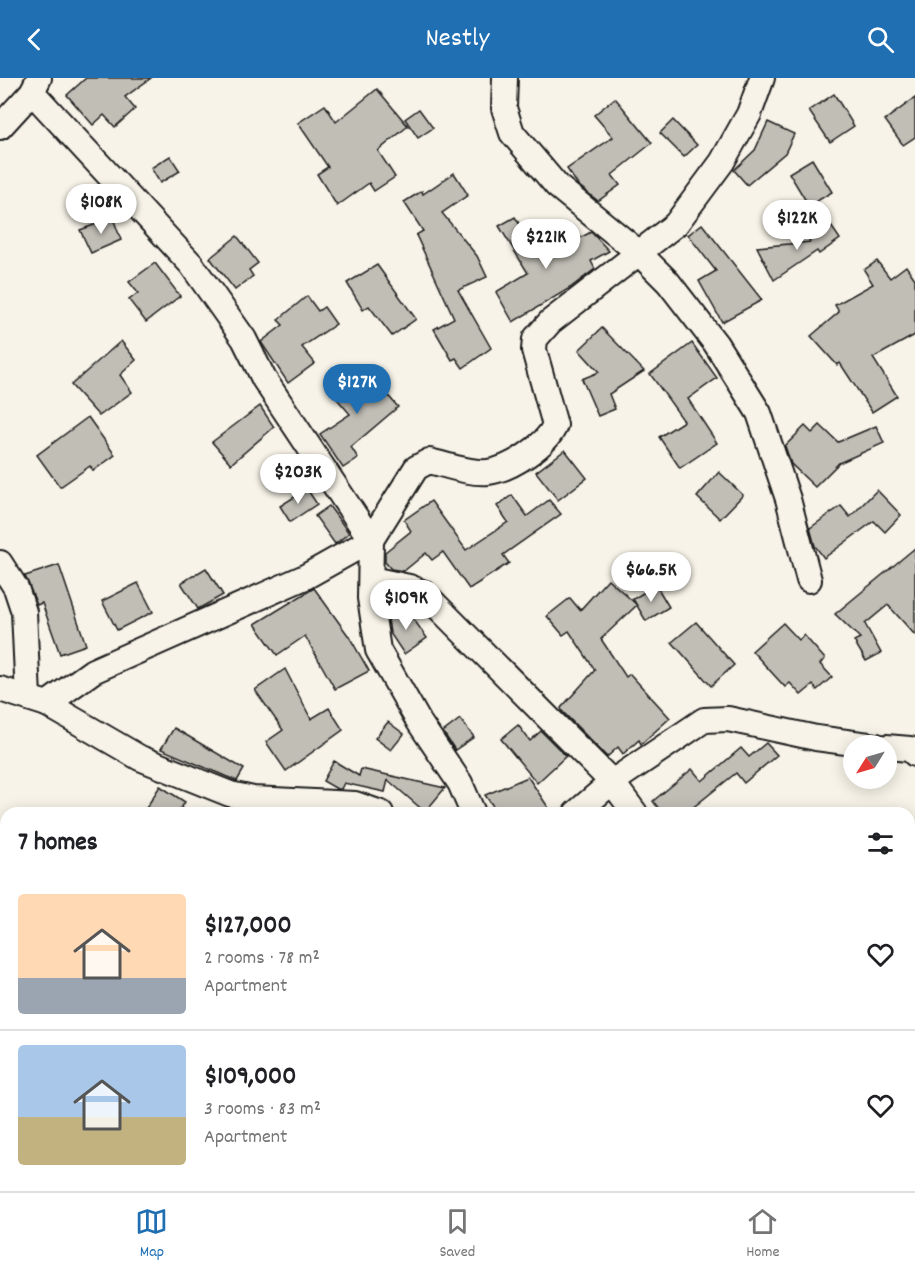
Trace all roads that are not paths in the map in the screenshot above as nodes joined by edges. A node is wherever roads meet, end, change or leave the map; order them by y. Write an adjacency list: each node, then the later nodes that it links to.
1 (505, 78): 5 (street)
2 (762, 78): 5 (street)
3 (36, 85): 4 (street); 6 (street)
4 (0, 127)
5 (638, 252): 6 (street); 9 (street)
6 (371, 540): 8 (street); 11 (street)
7 (0, 563): 11 (street)
8 (371, 579): 15 (street); 17 (street)
9 (809, 580)
10 (0, 690): 11 (street)
11 (38, 700): 16 (street)
12 (843, 742): 15 (street)
13 (897, 748): 14 (street)
14 (915, 754)
15 (612, 782): 18 (street); 19 (street)
16 (364, 807)
17 (470, 807)
18 (583, 807)
19 (631, 807)

